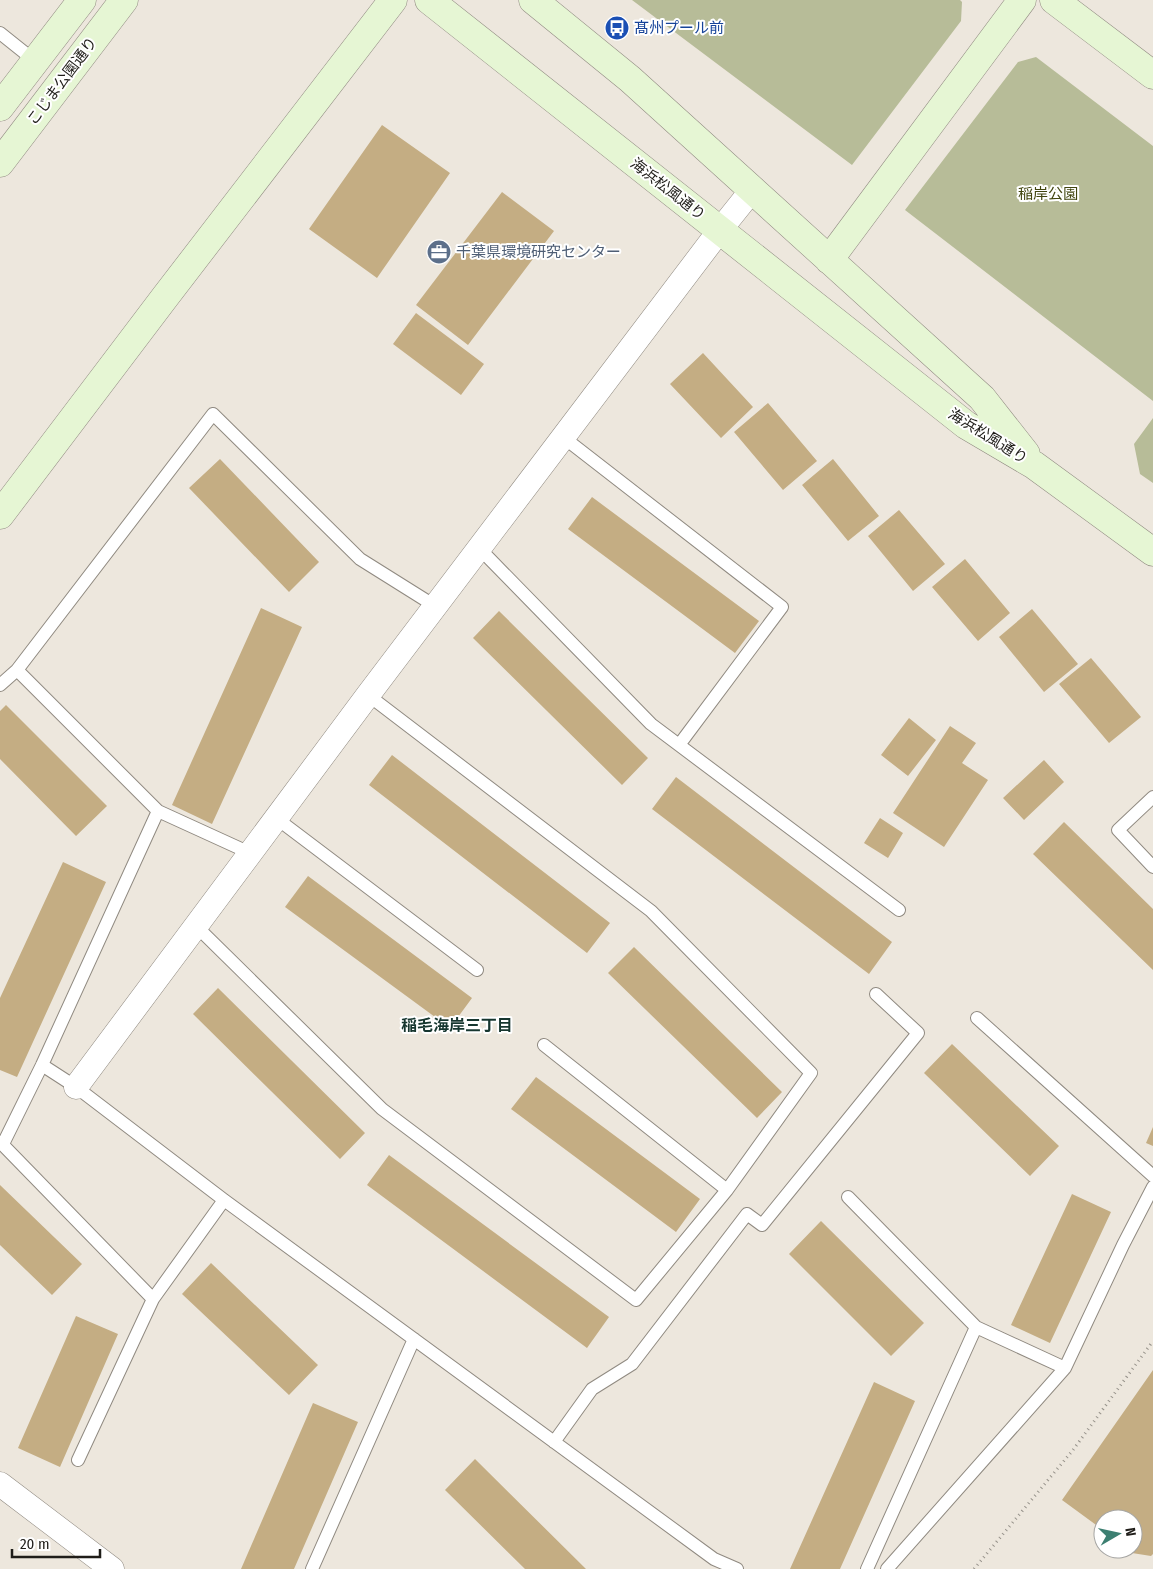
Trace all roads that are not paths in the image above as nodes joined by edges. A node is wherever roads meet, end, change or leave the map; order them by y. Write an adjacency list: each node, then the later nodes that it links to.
1 (82, 0): 9 (street)
2 (124, 0): 12 (street, こじま公園通り)
3 (394, 0): 18 (street)
4 (429, 0): 14 (street, 海浜松風通り)
5 (533, 0): 13 (street, 海浜松風通り)
6 (1022, 0): 15 (street)
7 (1054, 0): 10 (street)
8 (0, 33): 9 (lane)
9 (35, 61): 11 (street)
10 (1153, 75)
11 (0, 107)
12 (0, 163)
13 (752, 190): 14 (street); 15 (street, 海浜松風通り)
14 (720, 230): 16 (street); 17 (street, 海浜松風通り)
15 (829, 260): 17 (street, 海浜松風通り)
16 (563, 437): 19 (street); 25 (lane)
17 (1034, 465): 20 (street)
18 (0, 515)
19 (479, 548): 21 (street); 25 (lane)
20 (1153, 552)
21 (435, 606): 22 (lane); 24 (street)
22 (17, 670): 23 (lane); 27 (lane)
23 (0, 685)
24 (368, 695): 28 (street); 42 (lane)
25 (679, 745): 31 (lane)
26 (1153, 797): 30 (lane)
27 (158, 811): 29 (lane); 37 (lane)
28 (276, 818): 29 (street); 33 (lane)
29 (250, 853): 32 (street)
30 (1153, 867)
31 (899, 910)
32 (195, 925): 38 (street); 42 (lane)
33 (477, 970)
34 (876, 994): 49 (lane)
35 (977, 1018): 40 (lane)
36 (544, 1045): 42 (lane)
37 (42, 1065): 38 (lane); 39 (lane)
38 (76, 1087): 44 (lane)
39 (1, 1143): 45 (lane)
40 (1153, 1176)
41 (1153, 1186): 48 (lane)
42 (727, 1190)
43 (848, 1197): 46 (lane)
44 (224, 1200): 45 (lane); 47 (lane)
45 (153, 1299): 50 (lane)
46 (976, 1327): 48 (lane); 56 (lane)
47 (414, 1339): 49 (lane); 54 (lane)
48 (1065, 1368): 57 (lane)
49 (554, 1442): 52 (lane)
50 (78, 1460)
51 (0, 1484): 53 (street)
52 (712, 1564): 55 (lane)
53 (112, 1569)
54 (312, 1569)
55 (737, 1569)
56 (867, 1569)
57 (887, 1569)

